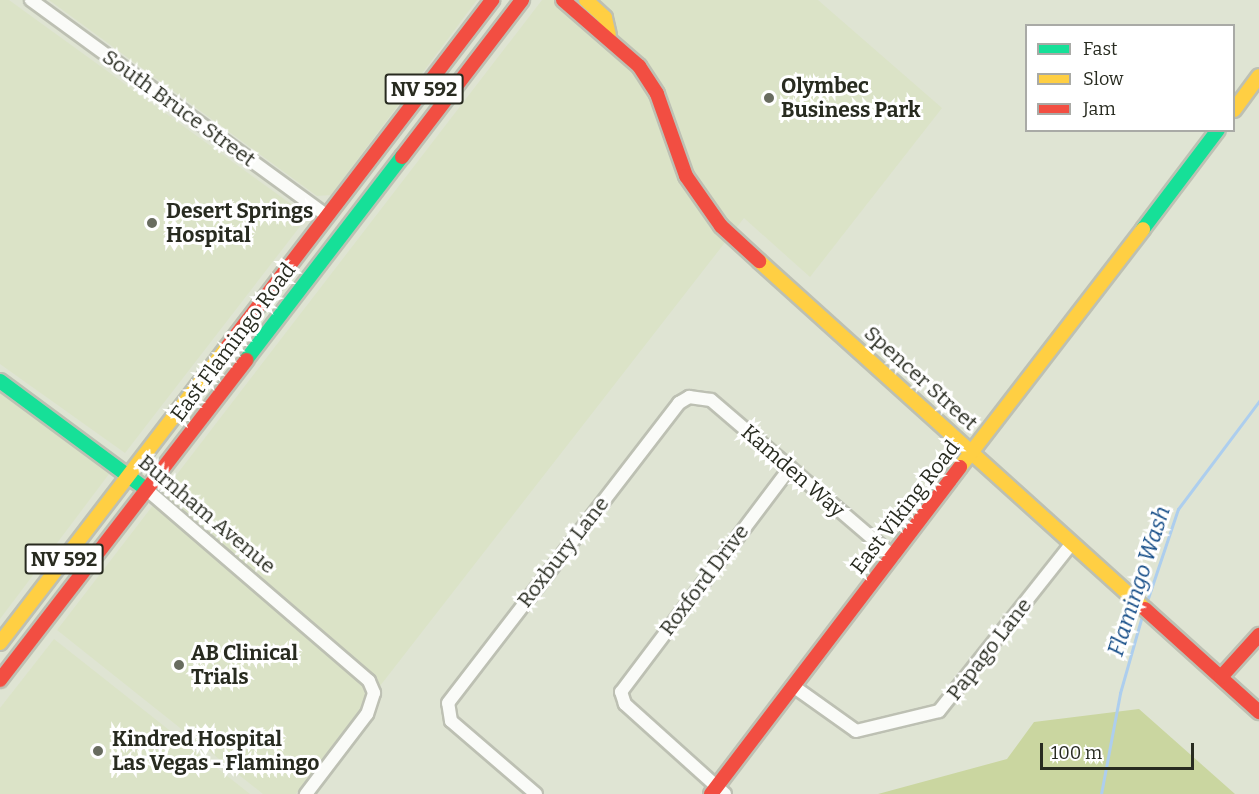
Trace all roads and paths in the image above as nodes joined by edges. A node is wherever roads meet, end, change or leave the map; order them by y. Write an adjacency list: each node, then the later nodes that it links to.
1 (31, 0): 11 (street, South Bruce Street)
2 (492, 0): 10 (street, East Flamingo Road / NV 592)
3 (522, 0): 12 (street, East Flamingo Road / NV 592)
4 (563, 0): 6 (street, Spencer Street)
5 (586, 0): 6 (street, Spencer Street)
6 (609, 34): 16 (street, Spencer Street)
7 (1259, 76): 8 (street)
8 (1235, 107)
9 (1216, 132): 16 (street, East Viking Road)
10 (355, 179): 11 (street, East Flamingo Road / NV 592); 12 (street)
11 (327, 216): 13 (street); 18 (street, East Flamingo Road / NV 592)
12 (334, 245): 13 (street, East Flamingo Road / NV 592)
13 (308, 278): 19 (street, East Flamingo Road / NV 592)
14 (0, 381): 18 (street, Burnham Avenue)
15 (689, 397): 17 (street, Kamden Way); 30 (street, Roxbury Lane)
16 (973, 453): 20 (street, Spencer Street); 21 (street, East Viking Road)
17 (790, 468): 21 (street, Kamden Way); 28 (street, Roxford Drive)
18 (128, 475): 19 (street, Burnham Avenue); 23 (street, East Flamingo Road / NV 592)
19 (146, 489): 25 (street, East Flamingo Road / NV 592); 29 (street, Burnham Avenue)
20 (1072, 543): 24 (street, Spencer Street); 26 (street, Papago Lane)
21 (893, 556): 26 (street, East Viking Road)
22 (1259, 635): 24 (street)
23 (0, 643)
24 (1221, 677): 27 (street, Spencer Street)
25 (0, 680)
26 (793, 686): 28 (street, East Viking Road)
27 (1259, 712)
28 (717, 792)
29 (306, 794)
30 (536, 794)

